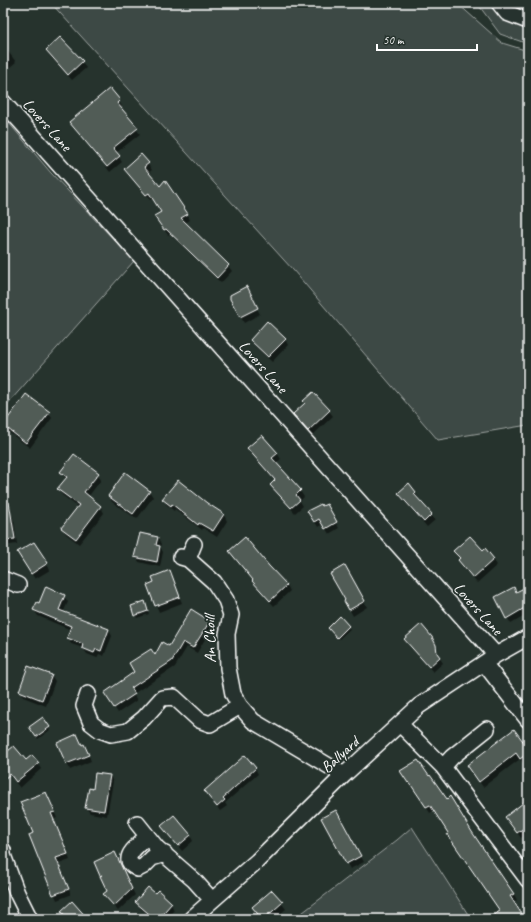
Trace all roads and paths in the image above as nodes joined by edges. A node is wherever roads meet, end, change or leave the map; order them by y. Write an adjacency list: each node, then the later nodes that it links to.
1 (499, 3): 2 (street)
2 (528, 21)
3 (3, 102): 8 (street, Lovers Lane)
4 (194, 544): 10 (street, An Choill)
5 (3, 579): 6 (street)
6 (18, 585)
7 (528, 637): 8 (street, Ballyard)
8 (490, 659): 11 (street, Lovers Lane); 12 (street, Ballyard)
9 (88, 694): 10 (street)
10 (240, 706): 15 (street, An Choill)
11 (528, 720)
12 (400, 724): 14 (street); 15 (street, Ballyard)
13 (487, 729): 14 (street)
14 (443, 767): 20 (street)
15 (344, 776): 21 (street, Ballyard)
16 (137, 823): 17 (street)
17 (147, 836): 19 (street); 19 (street)
18 (3, 850): 22 (street)
19 (165, 854): 21 (street)
20 (528, 880)
21 (212, 900): 23 (street, Ballyard)
22 (30, 919)
23 (191, 919)

